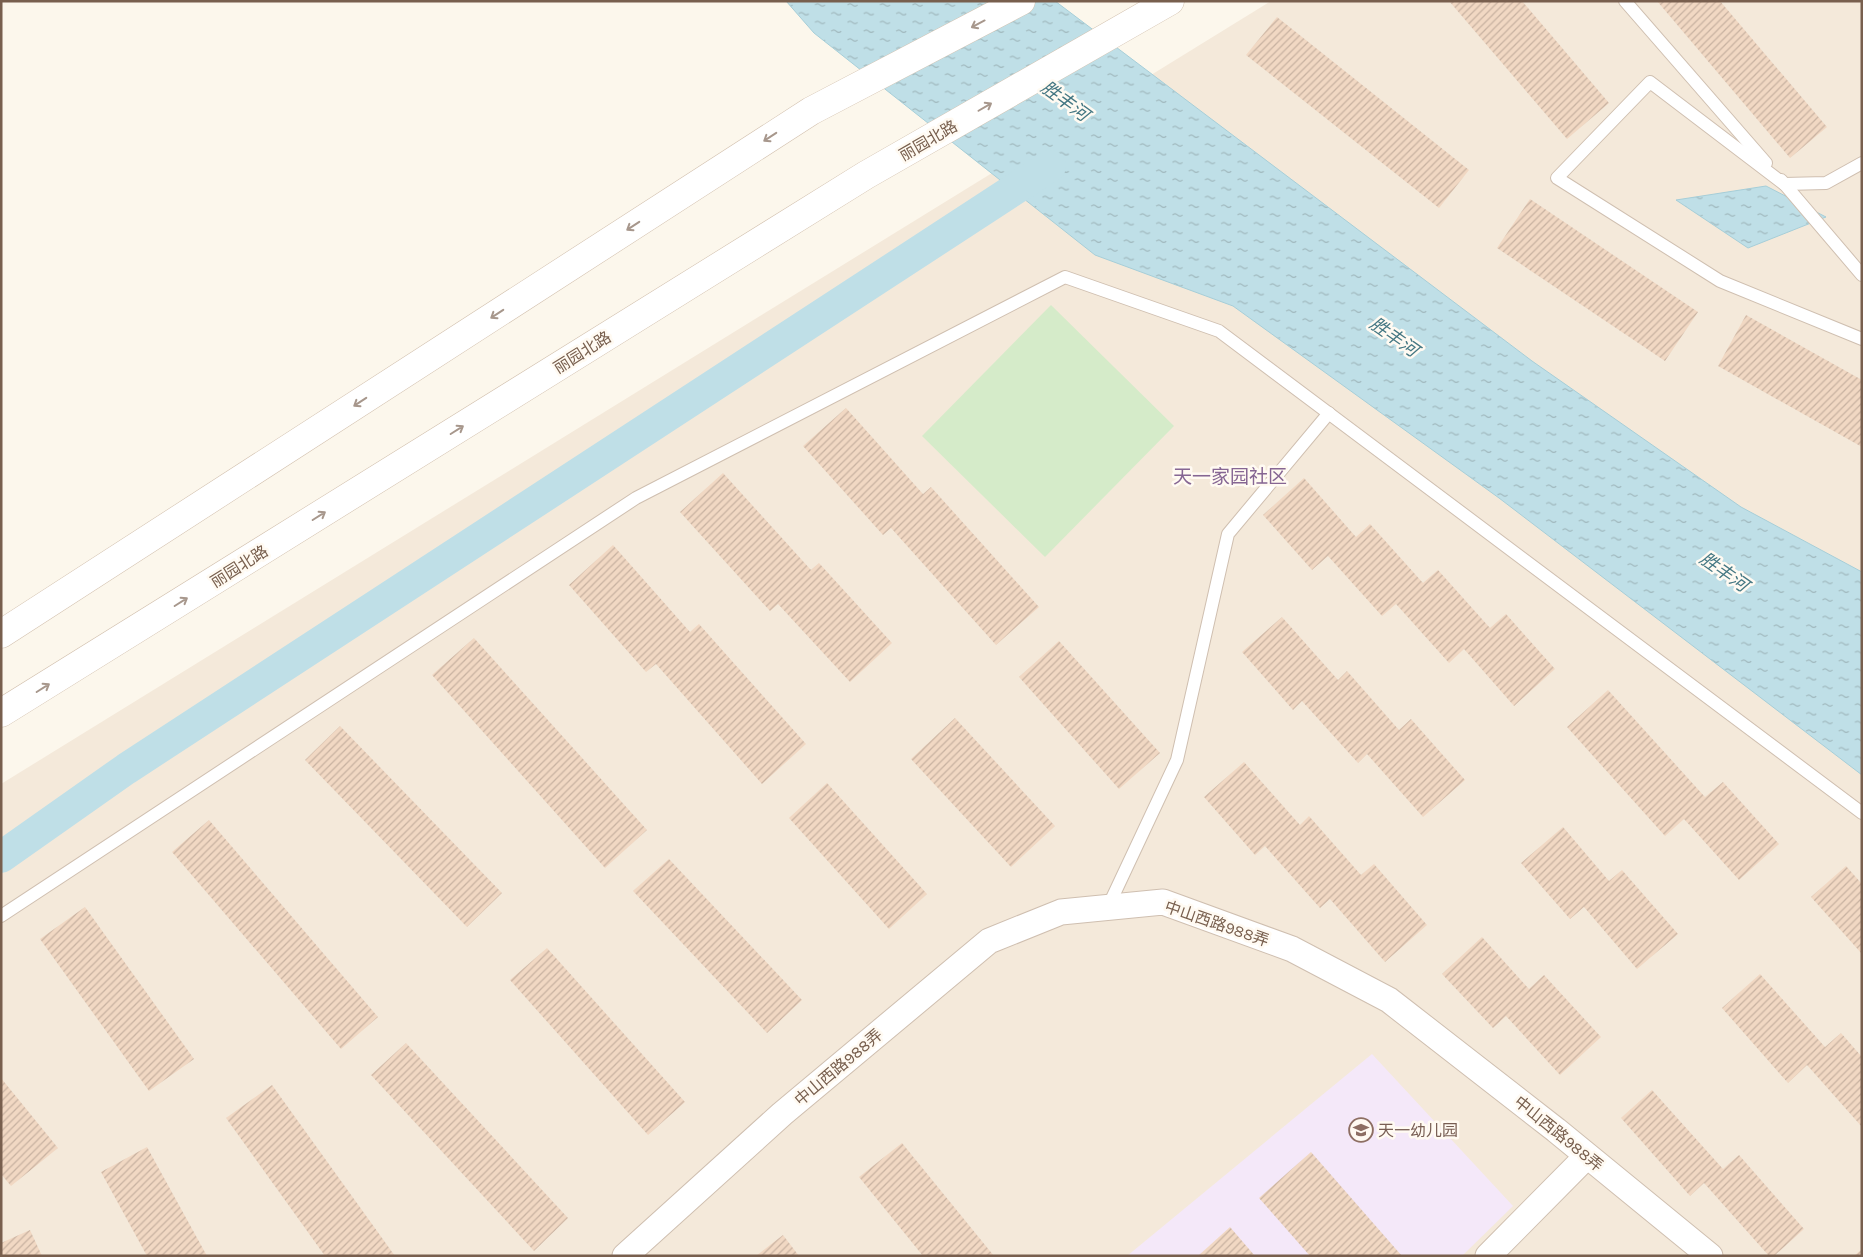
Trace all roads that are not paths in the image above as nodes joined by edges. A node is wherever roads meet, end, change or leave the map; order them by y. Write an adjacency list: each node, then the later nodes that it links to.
1 (1021, 1): 9 (main road, one-way to 9)
2 (1170, 1): 10 (main road, 丽园北路, one-way to 2)
3 (1625, 1): 5 (lane)
4 (1862, 163): 5 (lane)
5 (1784, 184): 6 (lane); 7 (lane)
6 (1862, 275)
7 (1862, 339)
8 (1329, 413): 11 (lane); 12 (lane); 13 (lane)
9 (1, 634)
10 (1, 713)
11 (1862, 813)
12 (1108, 907): 14 (street, 中山西路988弄); 15 (street, 中山西路988弄)
13 (1, 916)
14 (1587, 1156): 16 (street); 17 (street, 中山西路988弄)
15 (625, 1256)
16 (1488, 1256)
17 (1710, 1256)

